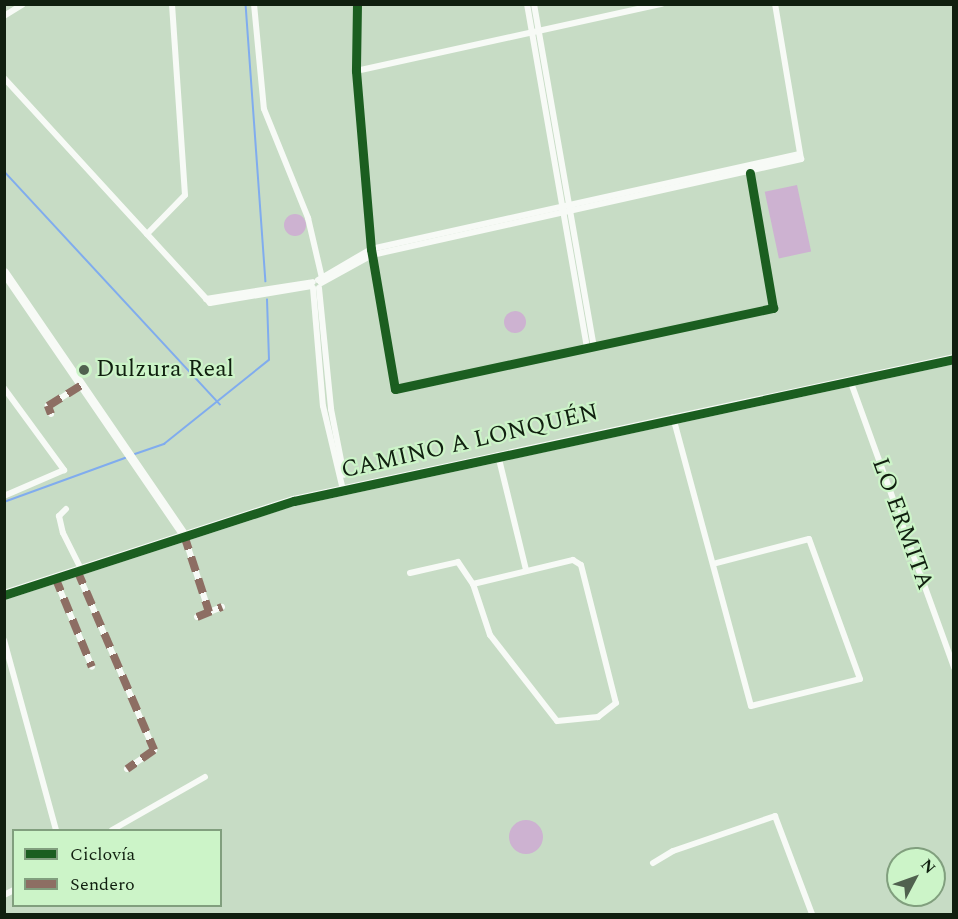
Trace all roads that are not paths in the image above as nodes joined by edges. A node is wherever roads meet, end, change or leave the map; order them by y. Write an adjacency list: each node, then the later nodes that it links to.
1 (23, 4): 9 (street)
2 (172, 4): 16 (street)
3 (254, 4): 19 (street)
4 (357, 4): 11 (street)
5 (527, 4): 10 (street)
6 (534, 4): 10 (street)
7 (663, 4): 10 (street)
8 (775, 4): 13 (street)
9 (4, 16)
10 (535, 33): 11 (street); 15 (street)
11 (356, 71): 17 (street)
12 (4, 78): 16 (street)
13 (800, 157): 14 (street); 15 (street)
14 (750, 172): 15 (street); 20 (street)
15 (565, 209): 17 (street); 20 (street)
16 (147, 234): 19 (street)
17 (372, 252): 19 (street); 20 (street)
18 (4, 272): 23 (main road)
19 (318, 283): 28 (street)
20 (590, 348)
21 (954, 359): 22 (main road, CAMINO A LONQUÉN)
22 (849, 380): 26 (main road, CAMINO A LONQUÉN); 44 (street, LO ERMITA)
23 (82, 385): 25 (street); 31 (main road)
24 (4, 388): 29 (street)
25 (51, 414)
26 (673, 417): 27 (main road, CAMINO A LONQUÉN); 32 (street)
27 (498, 455): 28 (main road, CAMINO A LONQUÉN); 34 (street)
28 (345, 489): 31 (main road, CAMINO A LONQUÉN)
29 (4, 496)
30 (66, 509): 33 (street)
31 (184, 535): 33 (main road, CAMINO A LONQUÉN); 40 (street)
32 (716, 563): 32 (street)
33 (79, 569): 36 (main road, CAMINO A LONQUÉN); 45 (street)
34 (526, 570): 37 (street); 37 (street)
35 (410, 573): 37 (street)
36 (55, 577): 38 (main road, CAMINO A LONQUÉN); 43 (street)
37 (473, 584)
38 (4, 595)
39 (222, 607): 40 (street)
40 (209, 612): 41 (street)
41 (197, 616)
42 (4, 640): 47 (street)
43 (92, 667)
44 (954, 668)
45 (126, 769)
46 (204, 777): 48 (street)
47 (55, 829)
48 (115, 829)
49 (653, 863): 50 (street)
50 (812, 915)

